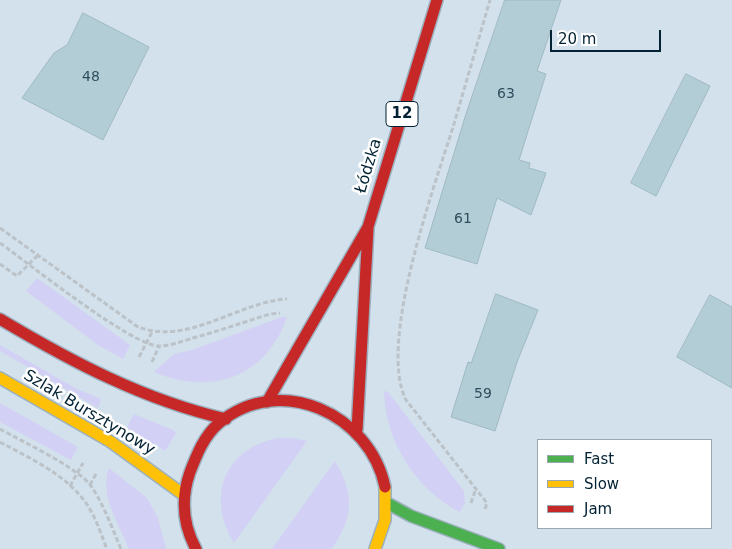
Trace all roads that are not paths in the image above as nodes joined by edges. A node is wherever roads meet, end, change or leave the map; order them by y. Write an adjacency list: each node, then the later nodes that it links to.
1 (437, 0): 2 (main road, Łódzka / 12)
2 (368, 228): 5 (main road, Łódzka / 12); 7 (main road, Łódzka / 12)
3 (0, 319): 6 (main road)
4 (0, 378): 8 (main road, Szlak Bursztynowy)
5 (267, 402): 6 (main road); 7 (main road)
6 (226, 419): 8 (main road)
7 (357, 430): 9 (main road)
8 (184, 495): 10 (main road)
9 (387, 502): 11 (main road); 12 (main road)
10 (196, 549)
11 (375, 549)
12 (499, 549)

